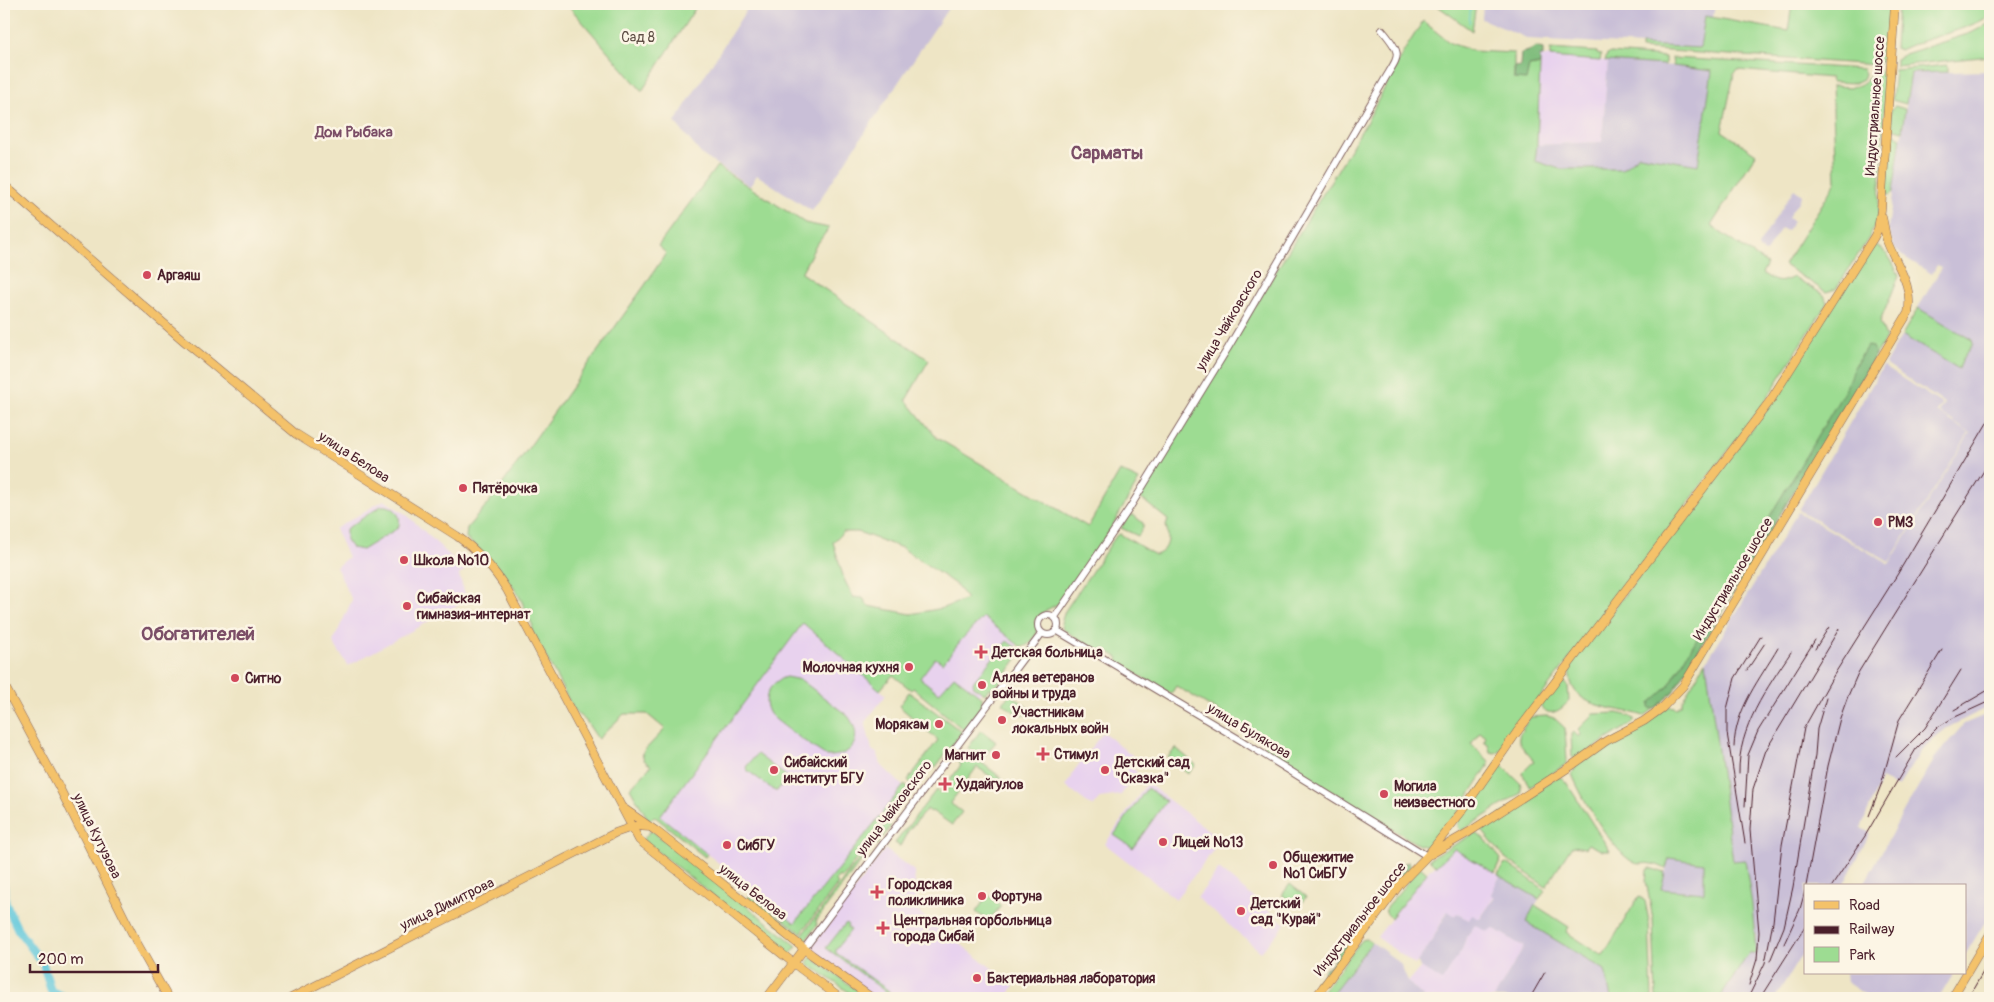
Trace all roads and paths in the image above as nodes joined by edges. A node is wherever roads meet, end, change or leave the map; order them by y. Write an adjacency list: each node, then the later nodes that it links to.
1 (1895, 4): 4 (main road, Индустриальное шоссе)
2 (1382, 30): 7 (street, улица Чайковского)
3 (4, 185): 11 (main road, улица Белова)
4 (1881, 210): 5 (main road, Индустриальное шоссе); 6 (main road, Индустриальное шоссе)
5 (1865, 249): 6 (main road); 12 (main road, Индустриальное шоссе)
6 (1896, 259): 16 (main road, Индустриальное шоссе)
7 (1055, 617): 8 (street); 9 (street)
8 (1056, 630): 9 (street); 18 (street, улица Булякова)
9 (1042, 632): 20 (street, улица Чайковского)
10 (4, 685): 22 (main road, улица Кутузова)
11 (620, 805): 13 (main road, улица Белова); 14 (main road, улица Белова)
12 (1456, 818): 16 (main road); 18 (main road, Индустриальное шоссе)
13 (647, 826): 14 (main road, улица Димитрова); 17 (main road); 20 (main road, улица Белова)
14 (631, 827): 15 (main road, улица Димитрова); 17 (main road, улица Белова)
15 (615, 834): 17 (main road); 23 (main road, улица Димитрова)
16 (1466, 834): 18 (main road, Индустриальное шоссе)
17 (639, 840): 21 (main road, улица Белова)
18 (1427, 856): 27 (main road, Индустриальное шоссе)
19 (1990, 934): 28 (main road)
20 (804, 948): 21 (main road, улица Чайковского); 26 (main road, улица Белова)
21 (793, 963): 24 (main road, улица Чайковского); 25 (main road, улица Белова)
22 (168, 998)
23 (291, 998)
24 (767, 998)
25 (840, 998)
26 (872, 998)
27 (1315, 998)
28 (1952, 998)

